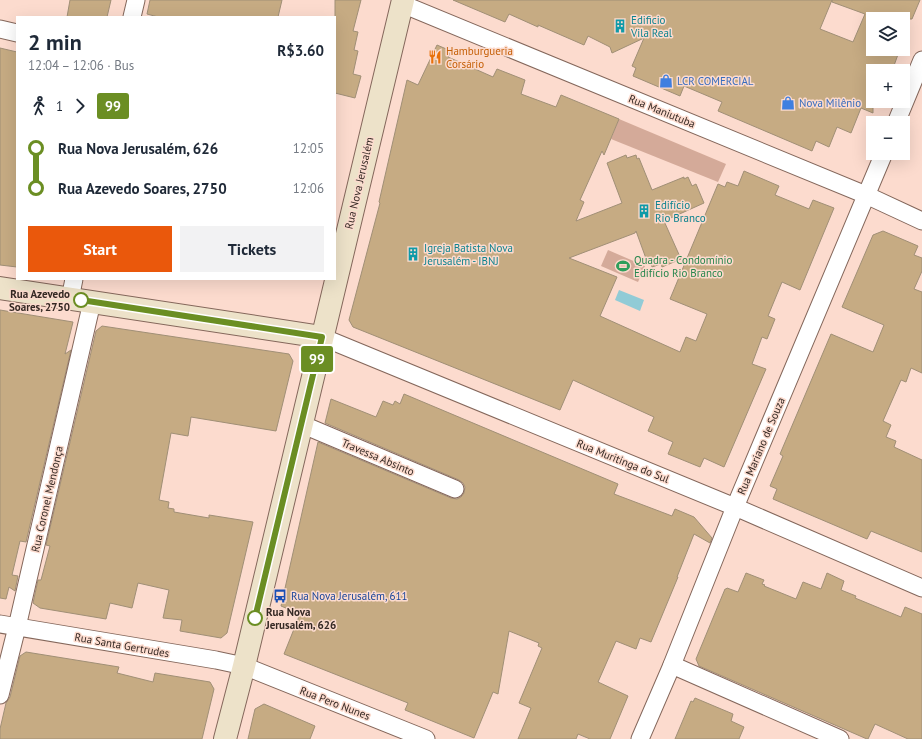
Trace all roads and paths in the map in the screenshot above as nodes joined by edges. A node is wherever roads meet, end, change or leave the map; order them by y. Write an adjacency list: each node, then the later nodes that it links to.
1 (136, 0): 3 (street)
2 (402, 2): 9 (street, Rua Maniutuba); 11 (street, Rua Nova Jerusalém)
3 (132, 16)
4 (0, 29): 5 (street)
5 (16, 33)
6 (922, 60): 7 (street)
7 (899, 116)
8 (881, 160): 9 (street, Rua Mariano de Souza)
9 (866, 195): 10 (street, Rua Maniutuba); 19 (street, Rua Mariano de Souza)
10 (922, 221)
11 (336, 278)
12 (336, 280): 16 (street, Rua Nova Jerusalém)
13 (0, 288): 14 (street)
14 (72, 289): 15 (street)
15 (92, 302): 16 (street); 22 (street, Rua Coronel Mendonça)
16 (322, 337): 17 (street, Rua Nova Jerusalém); 19 (street, Rua Muritinga do Sul)
17 (301, 424): 18 (street, Travessa Absinto); 24 (street, Rua Nova Jerusalém)
18 (455, 489)
19 (735, 507): 20 (street, Rua Muritinga do Sul); 23 (street, Rua Mariano de Souza)
20 (922, 588)
21 (0, 624): 22 (street, Rua Santa Gertrudes)
22 (17, 627): 24 (street, Rua Santa Gertrudes); 25 (street, Rua Coronel Mendonça)
23 (672, 665): 29 (street, Rua Mariano de Souza); 30 (street)
24 (244, 666): 26 (street, Rua Pero Nunes); 27 (street, Rua Nova Jerusalém)
25 (0, 695)
26 (398, 734): 28 (street, Rua Pero Nunes)
27 (225, 739)
28 (426, 739)
29 (640, 739)
30 (840, 739)

